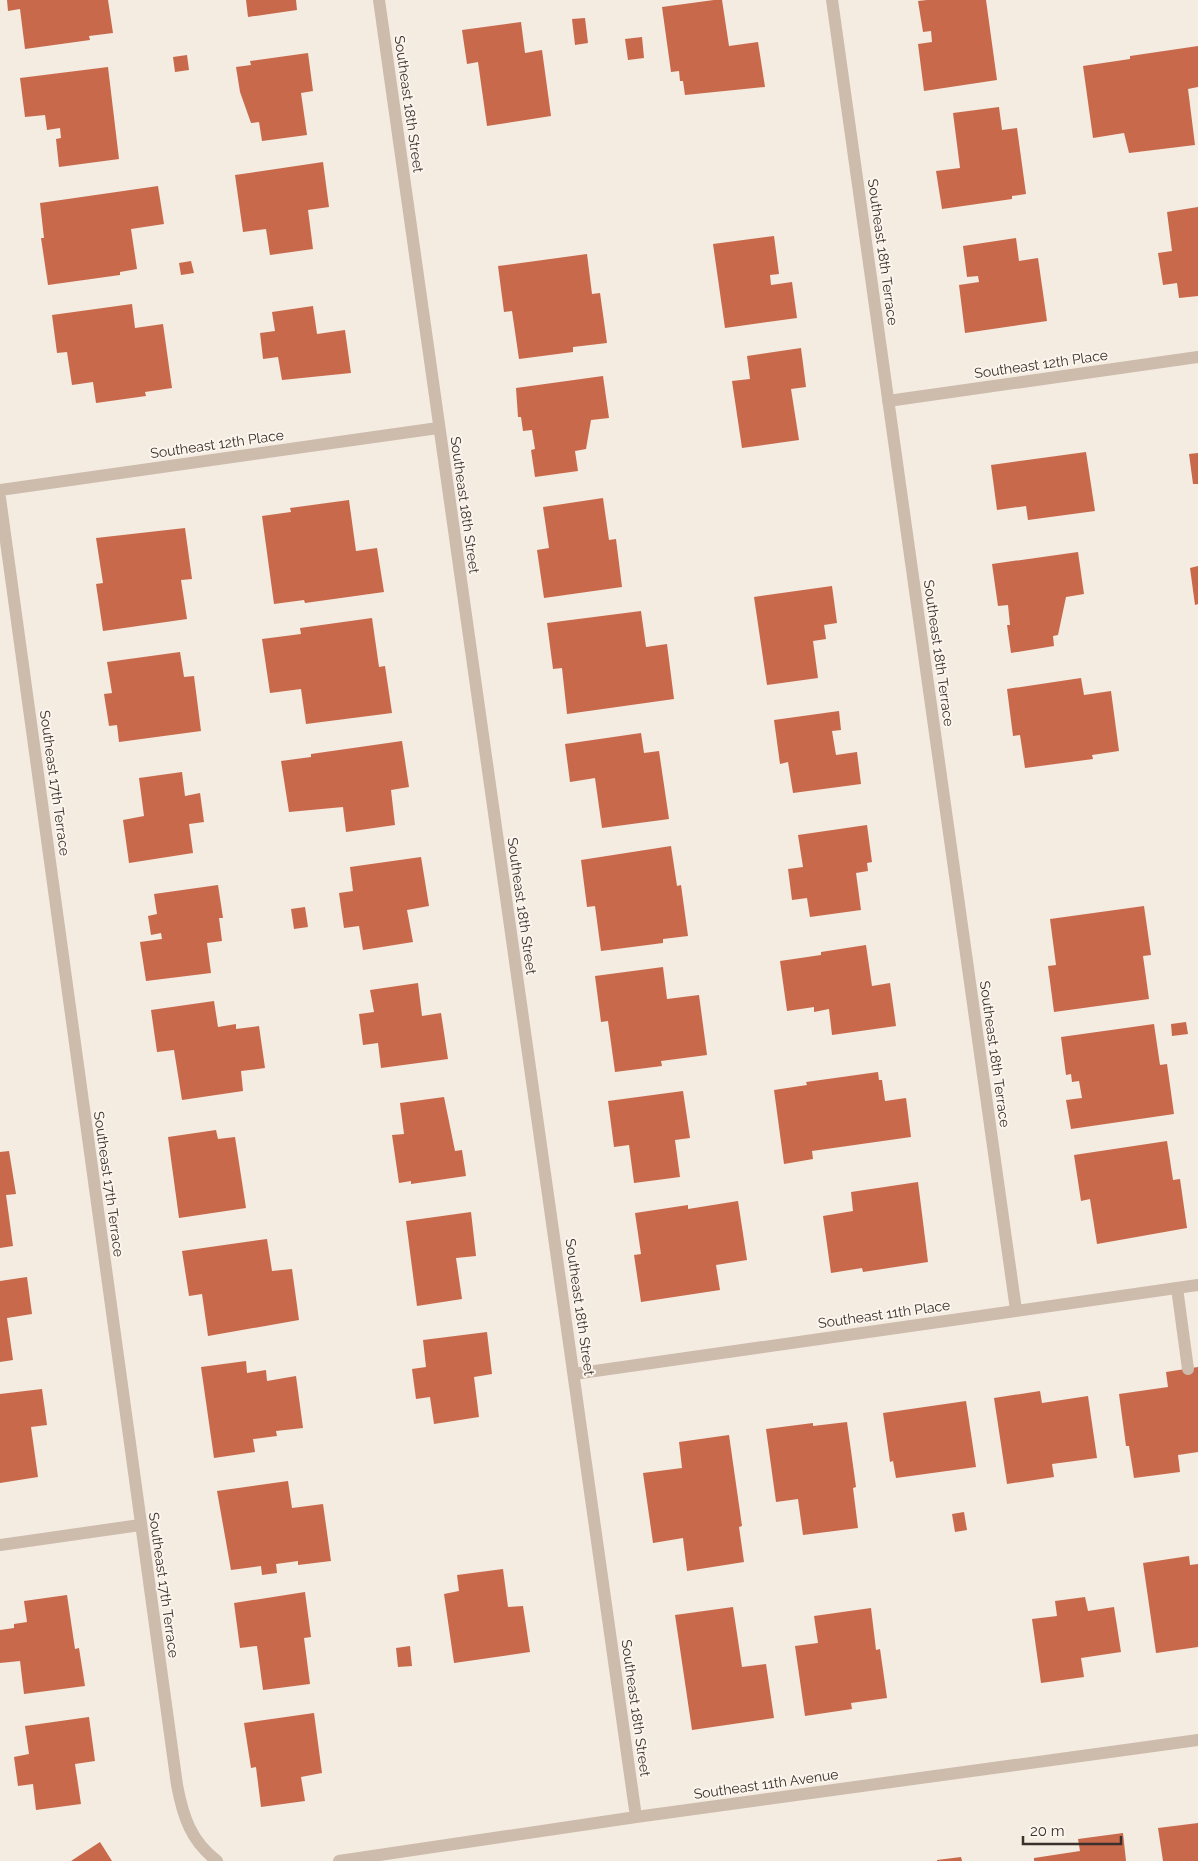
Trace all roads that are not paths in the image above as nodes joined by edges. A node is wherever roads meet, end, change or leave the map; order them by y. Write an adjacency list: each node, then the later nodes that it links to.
1 (379, 0): 5 (street, Southeast 18th Street)
2 (832, 0): 4 (street, Southeast 18th Terrace)
3 (1198, 357): 4 (street, Southeast 12th Place)
4 (888, 401): 10 (street, Southeast 18th Terrace)
5 (438, 428): 6 (street, Southeast 12th Place); 12 (street, Southeast 18th Street)
6 (0, 490)
7 (0, 498): 13 (street, Southeast 17th Terrace)
8 (1198, 1285): 9 (street, Southeast 11th Place)
9 (1177, 1288): 10 (street, Southeast 11th Place); 11 (street)
10 (1016, 1310): 12 (street, Southeast 11th Place)
11 (1188, 1369)
12 (574, 1374): 16 (street, Southeast 18th Street)
13 (140, 1524): 14 (street); 17 (street, Southeast 17th Terrace)
14 (0, 1545)
15 (1198, 1740): 16 (street, Southeast 11th Avenue)
16 (636, 1817): 18 (street, Southeast 11th Avenue)
17 (217, 1861)
18 (339, 1861)

